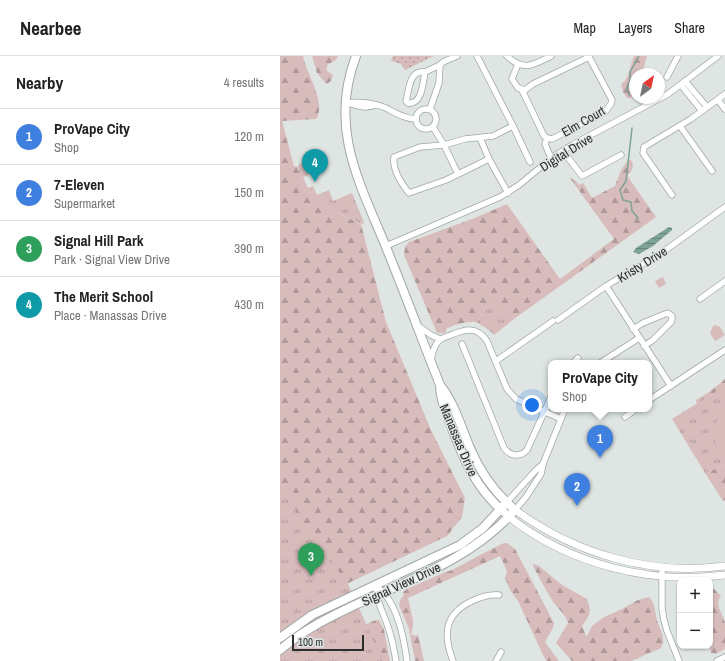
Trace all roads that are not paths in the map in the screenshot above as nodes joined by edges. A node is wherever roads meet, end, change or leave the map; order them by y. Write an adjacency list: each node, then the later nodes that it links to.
1 (356, 56): 16 (main road, Manassas Drive)
2 (457, 56): 9 (street)
3 (477, 56): 21 (street)
4 (507, 56): 8 (street)
5 (551, 56): 8 (street)
6 (678, 56): 11 (street)
7 (718, 56): 12 (street, Digital Drive)
8 (518, 64): 13 (street, Elm Court)
9 (440, 65): 10 (street); 17 (street)
10 (425, 72): 10 (street)
11 (668, 77)
12 (683, 83): 18 (street); 27 (street, Digital Drive)
13 (522, 90): 25 (street, Elm Court); 25 (street, Elm Court)
14 (725, 94): 15 (street)
15 (718, 100): 18 (street); 19 (street)
16 (346, 103): 20 (street); 37 (main road, Manassas Drive)
17 (430, 109): 20 (street); 23 (street)
18 (705, 109): 22 (street)
19 (725, 109)
20 (416, 119): 23 (street)
21 (513, 126): 24 (street); 31 (street)
22 (680, 126): 32 (street); 35 (street)
23 (433, 127): 26 (street)
24 (480, 138): 26 (street); 30 (street)
25 (547, 138): 29 (street, Elm Court)
26 (444, 145): 33 (street); 33 (street)
27 (563, 151): 28 (street); 29 (street, Digital Drive)
28 (621, 155)
29 (551, 158): 34 (street, Digital Drive)
30 (489, 159): 33 (street); 34 (street)
31 (530, 162)
32 (712, 171)
33 (458, 174)
34 (508, 193): 37 (street, Digital Drive)
35 (672, 195)
36 (725, 207): 39 (street, Kristy Drive)
37 (386, 246): 42 (main road, Manassas Drive)
38 (723, 283): 40 (street); 41 (street)
39 (606, 286): 43 (street); 51 (street, Kristy Drive)
40 (725, 290)
41 (700, 299)
42 (417, 325): 45 (street); 50 (main road, Manassas Drive)
43 (633, 329): 44 (street); 47 (street)
44 (639, 338): 47 (street); 49 (street)
45 (440, 339): 50 (street); 51 (street)
46 (462, 344): 56 (street)
47 (644, 346): 53 (street)
48 (725, 350): 53 (street)
49 (605, 360)
50 (431, 361): 52 (main road, Manassas Drive)
51 (496, 361): 56 (street)
52 (440, 385): 62 (main road, Manassas Drive); 63 (main road, Manassas Drive)
53 (670, 386): 54 (street)
54 (652, 398)
55 (548, 403): 56 (street)
56 (544, 412): 60 (street)
57 (564, 412): 60 (street)
58 (632, 412): 59 (street)
59 (625, 417)
60 (561, 419): 61 (street)
61 (543, 464): 62 (street); 64 (street)
62 (507, 502): 63 (main road, Signal View Drive); 64 (main road, Manassas Drive)
63 (500, 510): 65 (main road, Manassas Drive); 70 (main road, Signal View Drive)
64 (515, 510): 65 (main road, Signal View Drive); 67 (street, Manassas Drive)
65 (509, 517): 69 (street, Manassas Drive); 71 (main road, Signal View Drive)
66 (725, 566): 67 (street, Manassas Drive)
67 (665, 567): 69 (street)
68 (725, 575): 69 (street, Manassas Drive)
69 (664, 576): 81 (street)
70 (376, 585): 71 (street); 73 (main road, Signal View Drive)
71 (379, 594): 74 (main road, Signal View Drive); 77 (street); 78 (street)
72 (499, 595): 79 (street)
73 (280, 638)
74 (280, 650)
75 (501, 652): 80 (street)
76 (725, 657): 82 (street)
77 (396, 661)
78 (407, 661)
79 (453, 661)
80 (496, 661)
81 (679, 661)
82 (717, 661)

